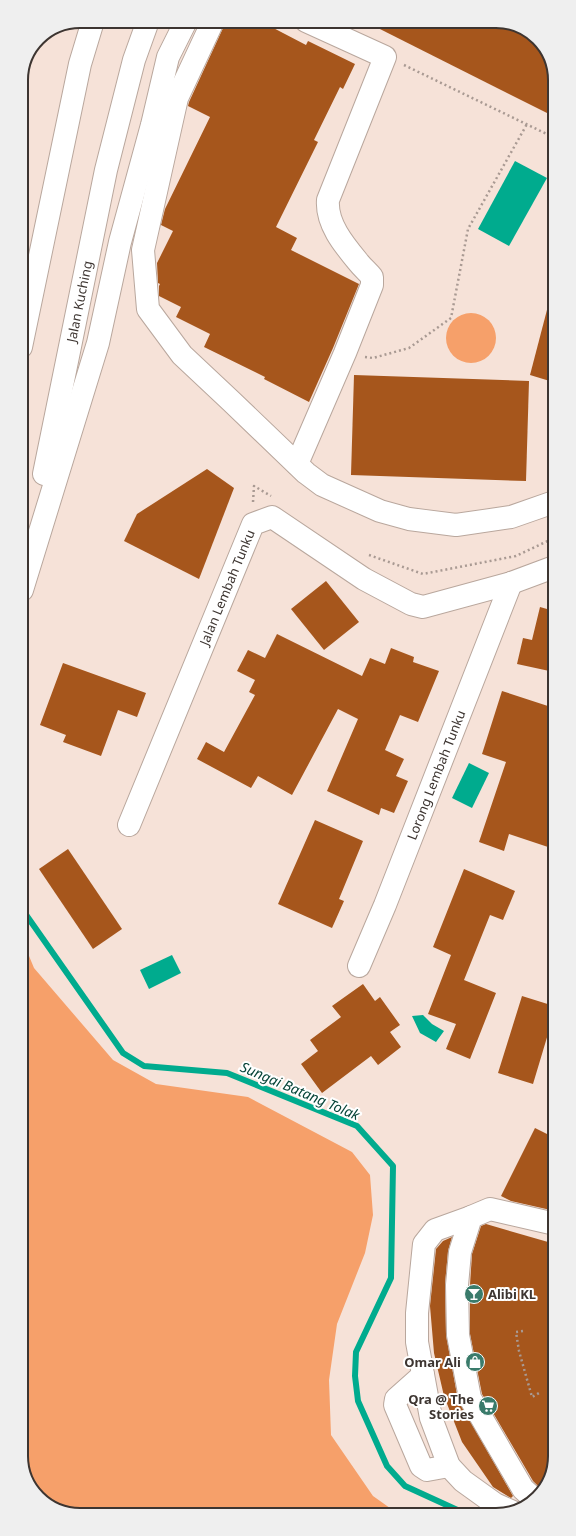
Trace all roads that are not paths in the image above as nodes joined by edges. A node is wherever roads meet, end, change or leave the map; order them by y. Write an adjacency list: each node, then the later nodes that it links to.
1 (91, 28): 6 (main road)
2 (145, 28): 9 (main road, Jalan Kuching)
3 (182, 28): 11 (main road)
4 (210, 28): 7 (main road)
5 (322, 28): 7 (main road)
6 (28, 319)
7 (297, 464): 8 (main road)
8 (548, 504)
9 (28, 556)
10 (548, 569): 12 (main road, Jalan Lembah Tunku)
11 (28, 570)
12 (512, 583): 13 (main road, Jalan Lembah Tunku); 14 (main road, Lorong Lembah Tunku)
13 (129, 825)
14 (358, 966)
15 (470, 1217): 16 (main road); 17 (main road); 19 (main road)
16 (548, 1222)
17 (423, 1375): 18 (main road); 18 (main road)
18 (449, 1466): 20 (main road)
19 (530, 1495)
20 (504, 1508)

